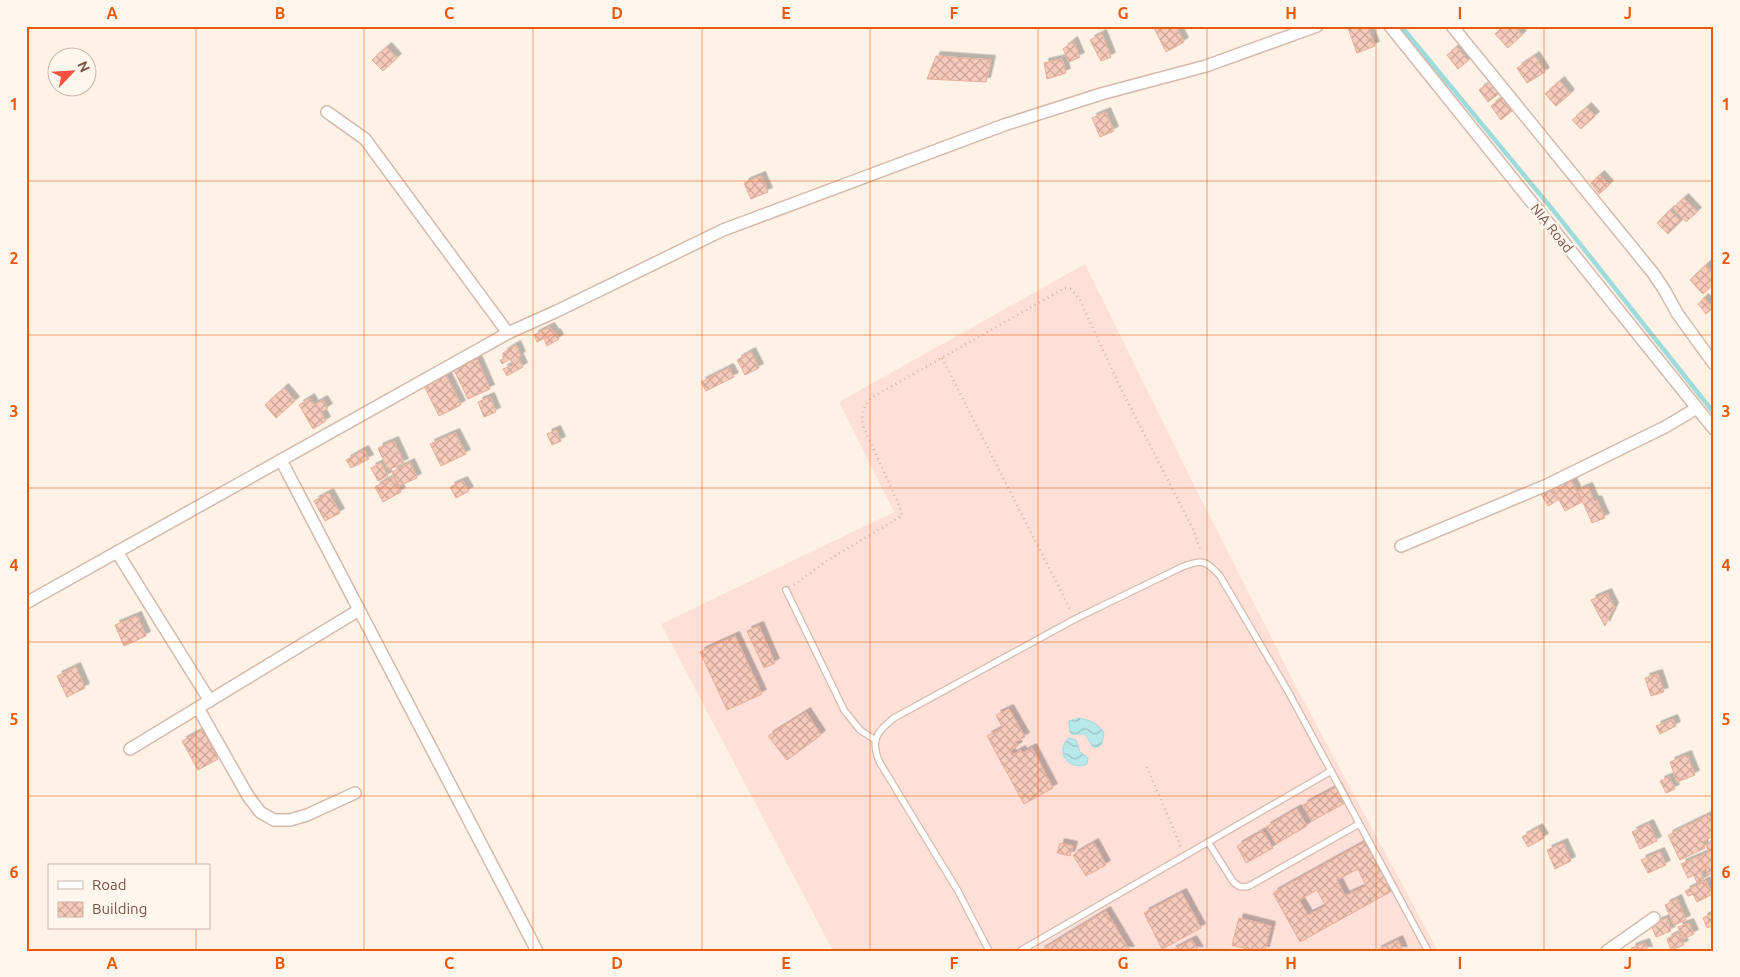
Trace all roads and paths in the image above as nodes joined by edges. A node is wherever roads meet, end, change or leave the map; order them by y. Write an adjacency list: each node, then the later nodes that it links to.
1 (1316, 26): 5 (street)
2 (1390, 26): 8 (street, NIA Road)
3 (1452, 26): 7 (street)
4 (327, 112): 5 (street)
5 (508, 333): 10 (street)
6 (942, 358): 13 (path); 14 (path); 17 (path)
7 (1714, 364)
8 (1697, 408): 9 (street, NIA Road); 11 (street)
9 (1714, 429)
10 (281, 460): 12 (street); 16 (street)
11 (1401, 546)
12 (117, 552): 15 (street); 18 (street)
13 (1203, 561): 17 (lane); 23 (lane)
14 (786, 590): 20 (lane)
15 (26, 603)
16 (359, 610): 18 (street); 29 (street)
17 (1075, 619): 20 (lane)
18 (210, 700): 19 (street)
19 (198, 708): 21 (street); 24 (street)
20 (875, 740): 30 (lane)
21 (130, 749)
22 (1147, 766): 27 (path)
23 (1331, 771): 25 (lane); 26 (lane)
24 (355, 793)
25 (1360, 824): 26 (lane); 32 (lane)
26 (1208, 842): 27 (lane)
27 (1184, 856): 31 (lane)
28 (1654, 918): 33 (street)
29 (538, 951)
30 (989, 951)
31 (1020, 951)
32 (1428, 951)
33 (1607, 951)

